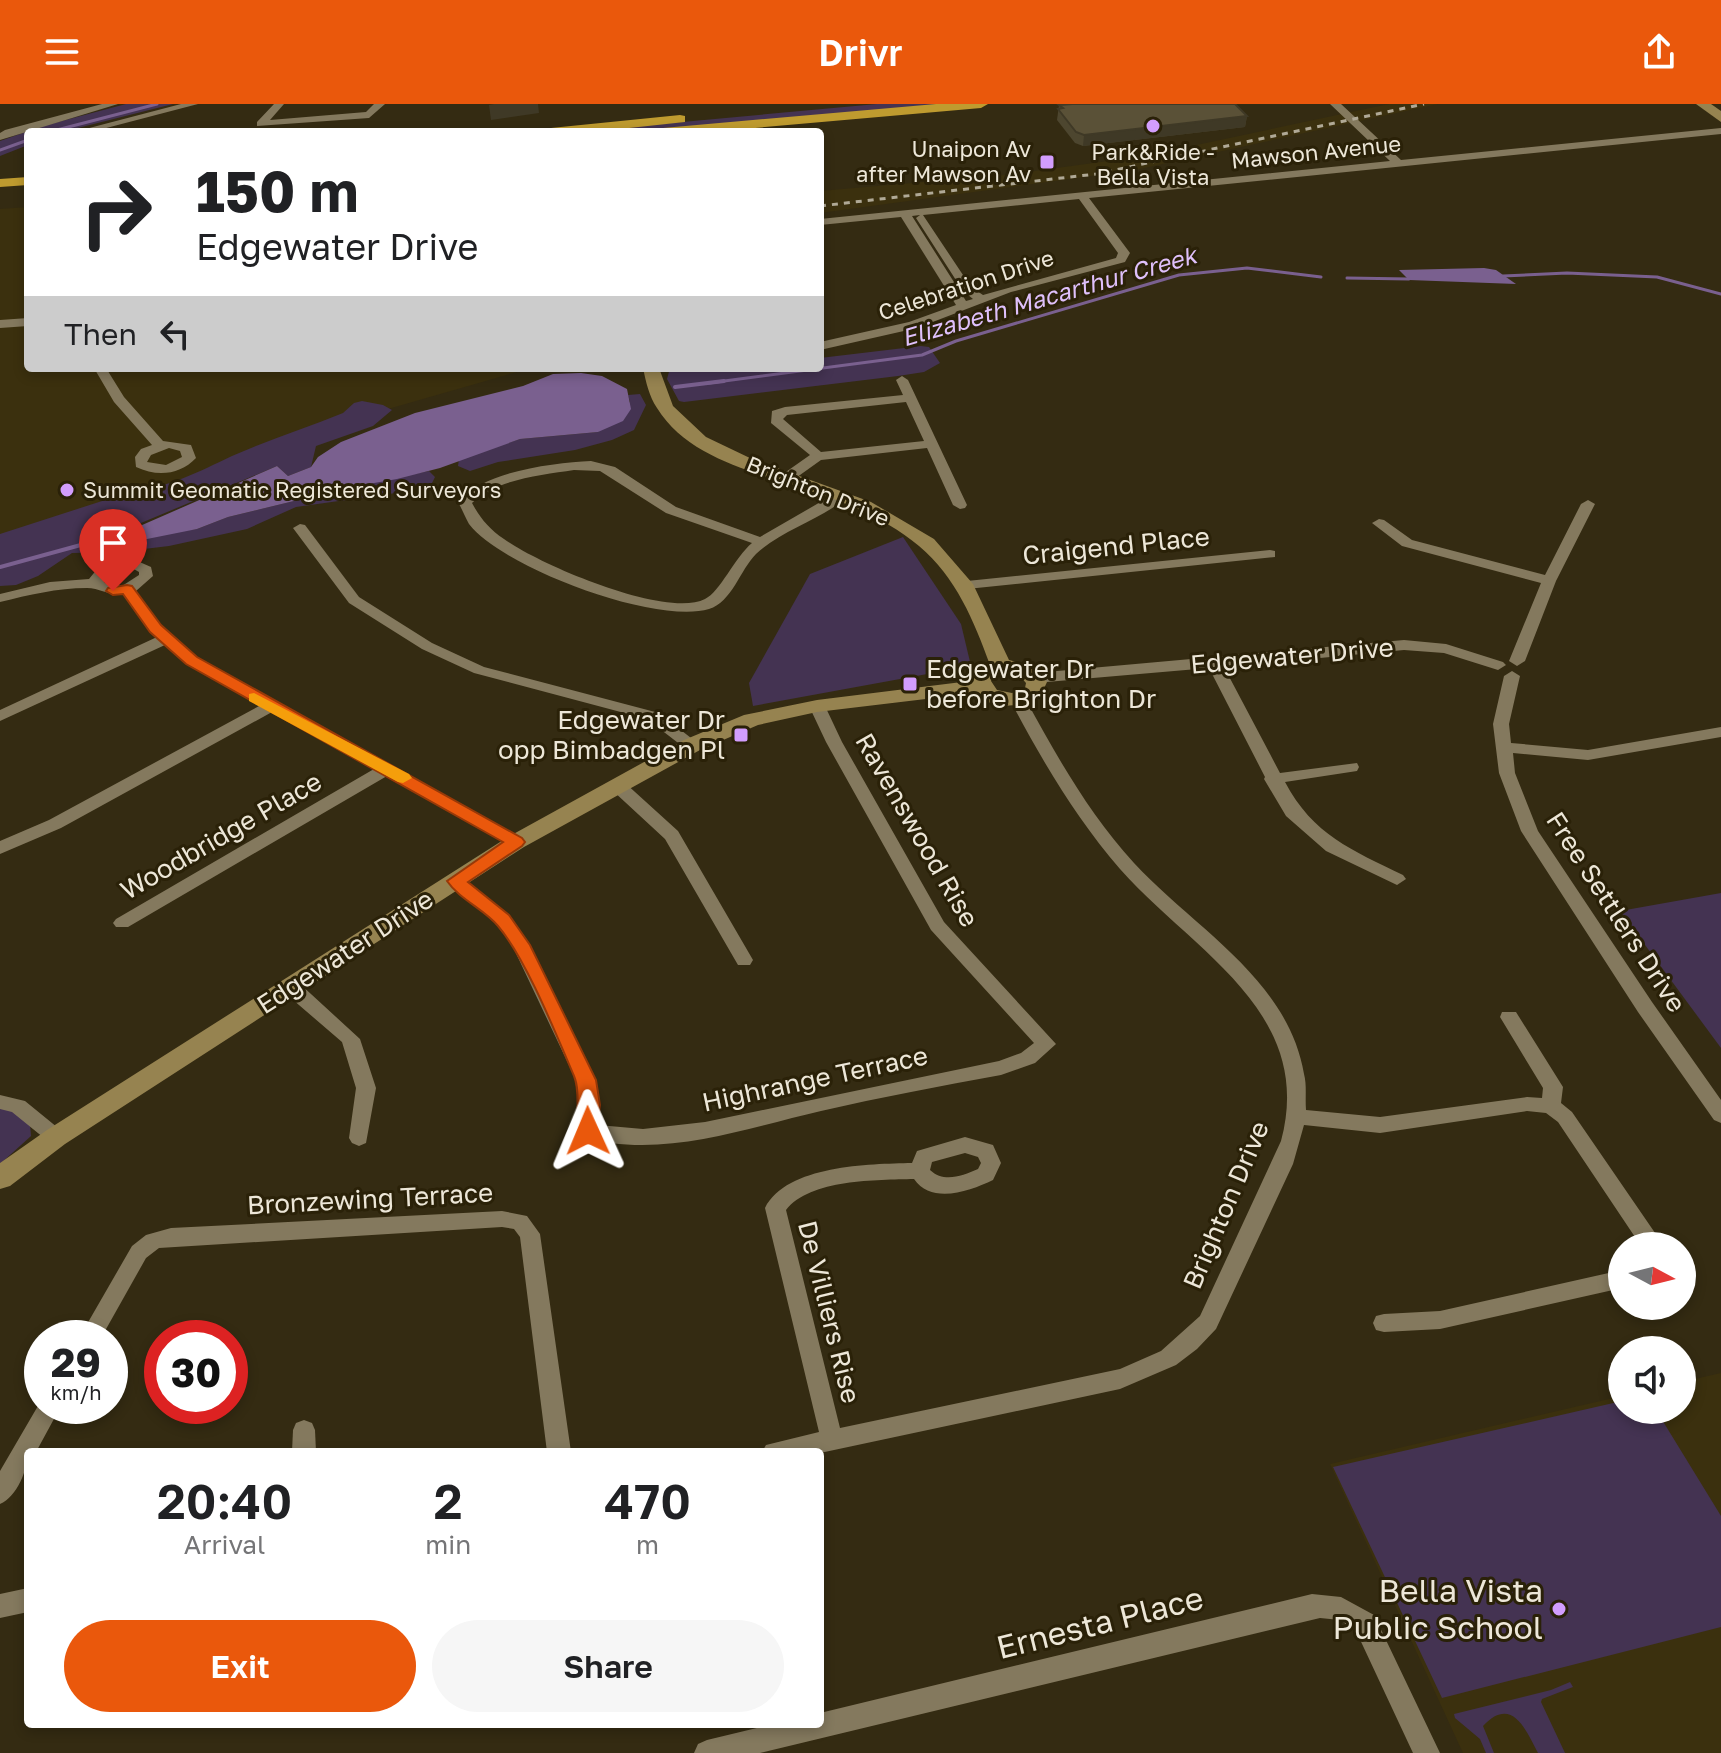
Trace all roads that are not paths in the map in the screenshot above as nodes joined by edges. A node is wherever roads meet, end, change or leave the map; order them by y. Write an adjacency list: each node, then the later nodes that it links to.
1 (113, 104): 16 (street)
2 (193, 104): 9 (street)
3 (279, 104): 4 (street)
4 (380, 104)
5 (853, 104): 13 (highway)
6 (981, 104): 14 (highway)
7 (1703, 104): 10 (street)
8 (1339, 108): 17 (street)
9 (129, 118): 11 (street); 12 (street)
10 (1721, 118)
11 (93, 128)
12 (139, 128)
13 (594, 128)
14 (708, 128)
15 (1721, 131): 17 (street, Mawson Avenue)
16 (3, 133)
17 (1399, 164): 22 (street, Mawson Avenue)
18 (24, 181): 19 (highway)
19 (0, 183)
20 (24, 188): 21 (highway)
21 (0, 190)
22 (1082, 196): 23 (street, Mawson Avenue); 26 (street, Celebration Drive)
23 (919, 212): 24 (street, Mawson Avenue); 26 (street)
24 (905, 214): 25 (street, Mawson Avenue); 27 (street)
25 (824, 222)
26 (981, 299): 27 (street, Celebration Drive)
27 (962, 305): 30 (street, Celebration Drive)
28 (24, 322): 29 (street)
29 (0, 324)
30 (824, 345)
31 (102, 372): 36 (street)
32 (652, 372): 38 (street, Brighton Drive)
33 (902, 380): 34 (street)
34 (910, 398): 35 (street); 37 (street)
35 (931, 444): 37 (street); 41 (street)
36 (160, 446)
37 (817, 456): 38 (street)
38 (788, 477): 39 (street, Brighton Drive)
39 (841, 496): 44 (street); 48 (street, Brighton Drive)
40 (1588, 504): 46 (street, Free Settlers Drive)
41 (960, 505)
42 (1379, 523): 46 (street)
43 (300, 528): 62 (street)
44 (762, 542): 44 (street)
45 (1270, 554): 48 (street, Craigend Place)
46 (1549, 581): 54 (street, Free Settlers Drive)
47 (96, 583): 49 (street); 49 (street); 50 (street)
48 (967, 585): 53 (street, Brighton Drive)
49 (127, 589): 51 (street)
50 (0, 598)
51 (167, 638): 58 (street); 60 (street)
52 (1214, 663): 54 (street, Edgewater Drive); 55 (street, Edgewater Drive); 66 (street)
53 (1001, 666): 55 (street); 56 (street)
54 (1514, 668): 63 (street, Free Settlers Drive)
55 (1035, 678): 57 (street)
56 (981, 686): 57 (street); 59 (street, Edgewater Drive)
57 (1018, 700): 80 (street, Brighton Drive)
58 (271, 706): 65 (street); 69 (street)
59 (817, 706): 62 (street, Edgewater Drive); 76 (street, Ravenswood Rise)
60 (0, 716)
61 (1721, 732): 63 (street)
62 (692, 745): 67 (street, Edgewater Drive)
63 (1504, 747): 79 (street, Free Settlers Drive)
64 (1351, 767): 66 (street)
65 (387, 769): 68 (street); 72 (street, Woodbridge Place)
66 (1272, 779): 70 (street)
67 (618, 786): 68 (street, Edgewater Drive); 73 (street)
68 (516, 842): 71 (street, Edgewater Drive)
69 (0, 848)
70 (1397, 879)
71 (455, 881): 74 (street, Edgewater Drive); 76 (street, Highrange Terrace)
72 (122, 923)
73 (744, 960)
74 (292, 988): 81 (street, Edgewater Drive); 82 (street)
75 (1509, 1017): 78 (street)
76 (1046, 1044)
77 (0, 1102): 81 (street)
78 (1551, 1106): 80 (street); 85 (street)
79 (1721, 1115)
80 (1296, 1117): 90 (street, Brighton Drive)
81 (56, 1137): 84 (street, Edgewater Drive)
82 (359, 1138)
83 (919, 1171): 90 (street, De Villiers Rise)
84 (0, 1178)
85 (1643, 1232)
86 (1608, 1282): 88 (street)
87 (100, 1320): 92 (street, Bronzewing Terrace)
88 (1384, 1323)
89 (40, 1424): 91 (street)
90 (832, 1440): 93 (street, Brighton Drive)
91 (26, 1448)
92 (558, 1448)
93 (793, 1448)
94 (24, 1451): 95 (street)
95 (0, 1493)
96 (24, 1601): 97 (street)
97 (0, 1606)
98 (824, 1725): 101 (street, Ernesta Place)
99 (810, 1728): 100 (street, Ernesta Place)
100 (707, 1753)
101 (1427, 1753)

